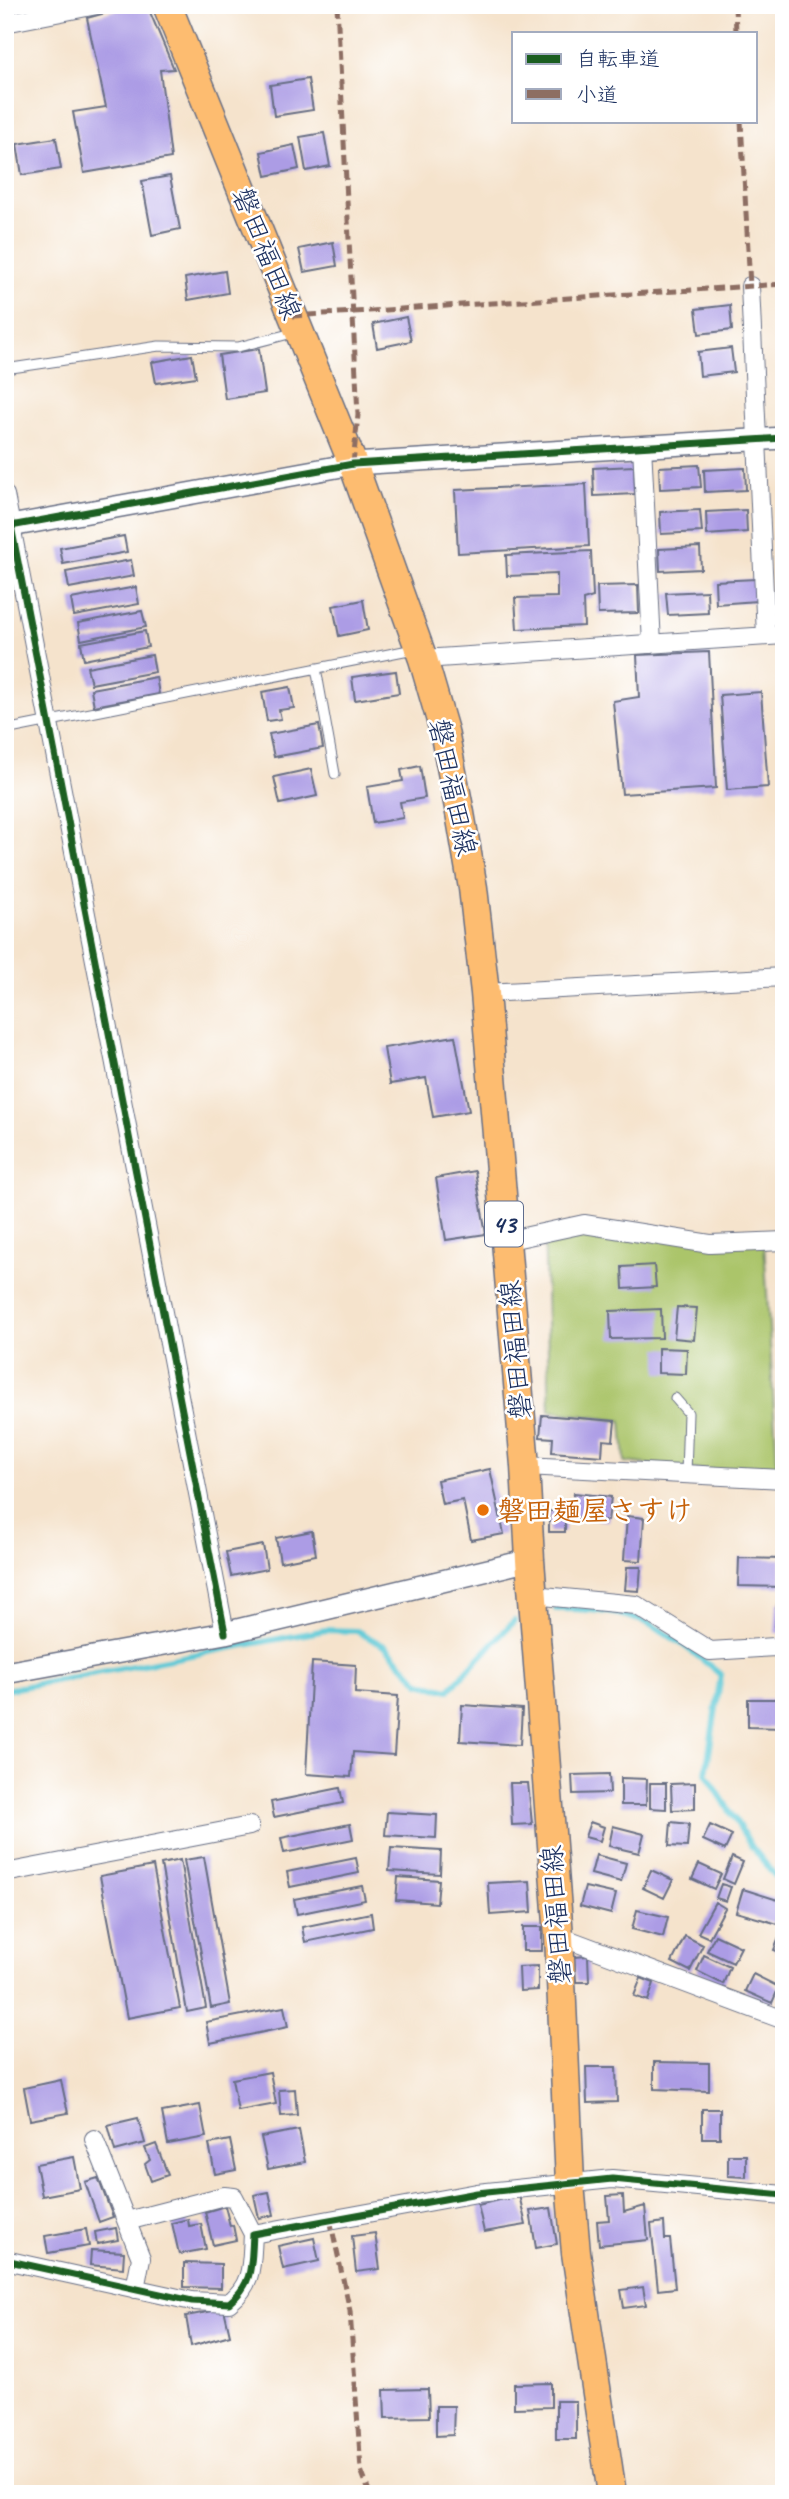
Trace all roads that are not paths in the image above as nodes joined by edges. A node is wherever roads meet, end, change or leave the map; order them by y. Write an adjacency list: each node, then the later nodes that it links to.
1 (97, 5): 3 (street)
2 (167, 5): 5 (main road, 磐田福田線 / 43)
3 (5, 23)
4 (750, 286): 7 (street)
5 (299, 332): 6 (lane); 10 (main road, 磐田福田線 / 43)
6 (5, 369)
7 (755, 438): 8 (street); 9 (street); 13 (street)
8 (784, 438)
9 (642, 446): 10 (street); 14 (street)
10 (353, 464): 12 (street); 15 (main road, 磐田福田線 / 43)
11 (5, 495): 12 (street)
12 (8, 527): 17 (street)
13 (775, 636): 14 (street)
14 (652, 644): 15 (street)
15 (421, 653): 16 (lane); 21 (main road, 磐田福田線 / 43)
16 (316, 668): 17 (lane); 19 (lane)
17 (48, 723): 18 (lane); 30 (street)
18 (5, 730)
19 (335, 774)
20 (784, 977): 21 (street)
21 (485, 993): 22 (main road, 磐田福田線 / 43)
22 (505, 1241): 23 (street); 25 (main road, 磐田福田線 / 43)
23 (784, 1241)
24 (675, 1398): 26 (lane)
25 (525, 1466): 26 (street); 28 (main road, 磐田福田線 / 43)
26 (686, 1474): 27 (street)
27 (784, 1479)
28 (530, 1560): 29 (main road, 磐田福田線 / 43); 30 (street)
29 (533, 1595): 31 (street); 35 (main road, 磐田福田線 / 43)
30 (225, 1633): 32 (street)
31 (784, 1649)
32 (5, 1673)
33 (250, 1826): 34 (street)
34 (5, 1873)
35 (559, 1936): 36 (street); 38 (main road, 磐田福田線 / 43)
36 (784, 2020)
37 (94, 2139): 40 (street)
38 (570, 2183): 39 (street); 41 (street); 44 (main road, 磐田福田線 / 43)
39 (784, 2195)
40 (127, 2221): 41 (street); 43 (street)
41 (253, 2234): 43 (street)
42 (5, 2260): 43 (street)
43 (135, 2289)
44 (612, 2494)

